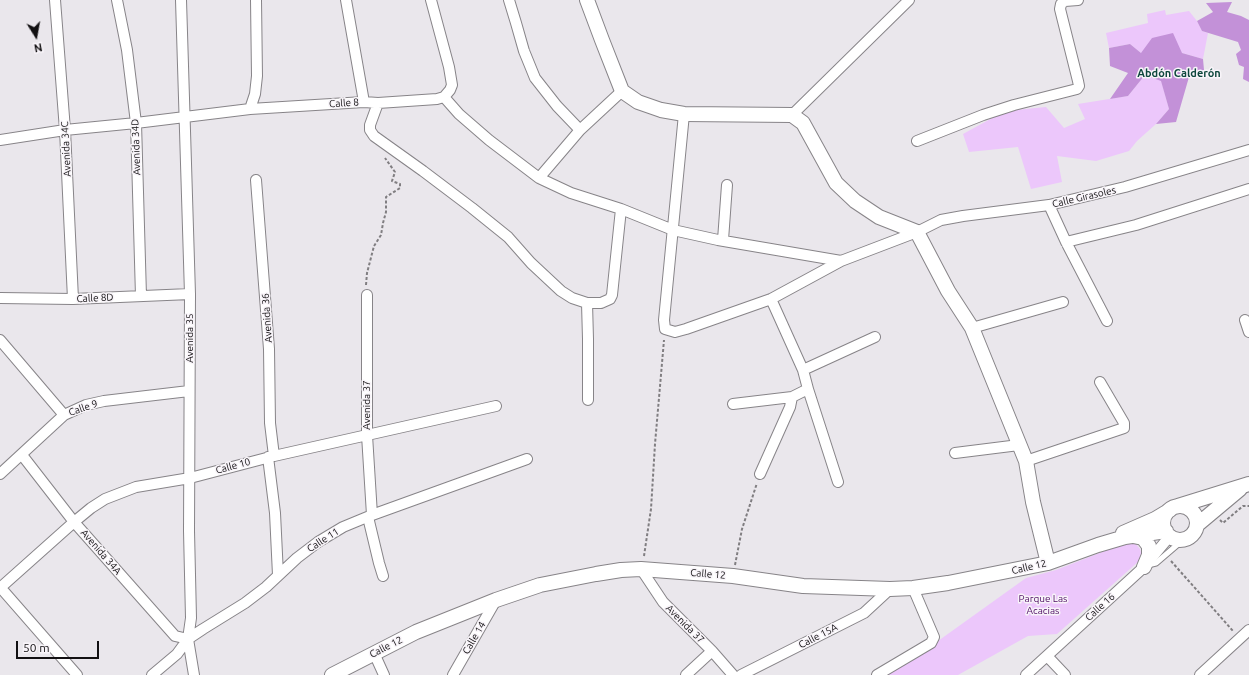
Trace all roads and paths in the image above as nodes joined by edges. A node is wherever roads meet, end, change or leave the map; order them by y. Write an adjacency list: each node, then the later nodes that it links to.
1 (55, 0): 20 (street, Avenida 34C)
2 (116, 0): 19 (street, Avenida 34D)
3 (181, 0): 18 (street, Avenida 35)
4 (256, 0): 15 (street)
5 (346, 0): 13 (street)
6 (509, 0): 21 (street)
7 (587, 0): 11 (main road)
8 (909, 0): 17 (street)
9 (1078, 0): 23 (street)
10 (434, 1): 12 (street)
11 (622, 91): 16 (main road); 21 (street)
12 (444, 97): 14 (street, Calle 8); 26 (street)
13 (364, 102): 14 (street, Calle 8); 15 (street, Calle 8)
14 (378, 103): 24 (street)
15 (250, 109): 18 (street, Calle 8)
16 (684, 114): 17 (main road); 32 (street)
17 (792, 115): 33 (main road)
18 (185, 117): 19 (street, Calle 8); 37 (street, Avenida 35)
19 (136, 123): 20 (street, Calle 8); 39 (street, Avenida 34D)
20 (66, 130): 22 (street, Calle 8); 41 (street, Avenida 34C)
21 (580, 130): 26 (street)
22 (0, 140)
23 (917, 141)
24 (384, 143): 38 (path); 44 (street)
25 (1249, 150): 30 (street, Calle Girasoles)
26 (539, 178): 31 (street)
27 (256, 180): 65 (street, Avenida 36)
28 (727, 185): 34 (street)
29 (1249, 189): 35 (street)
30 (1048, 205): 33 (street, Calle Girasoles); 35 (street)
31 (621, 209): 32 (street); 44 (street)
32 (673, 230): 34 (street); 48 (street)
33 (917, 232): 36 (street, Calle Girasoles); 47 (main road)
34 (723, 240): 36 (street)
35 (1066, 242): 46 (street)
36 (841, 261): 42 (street, Calle Girasoles)
37 (190, 294): 39 (street, Calle 8D); 55 (street, Avenida 35)
38 (367, 295): 61 (street, Avenida 37)
39 (141, 296): 41 (street, Calle 8D)
40 (0, 298): 41 (street, Calle 8D)
41 (73, 299)
42 (771, 299): 48 (street, Calle Girasoles); 52 (street)
43 (1063, 302): 47 (street)
44 (587, 303): 57 (street)
45 (1245, 320): 49 (street)
46 (1107, 321)
47 (972, 328): 62 (main road)
48 (665, 329): 83 (path)
49 (1249, 332)
50 (875, 337): 52 (street)
51 (0, 340): 60 (street)
52 (803, 370): 54 (street)
53 (1100, 382): 67 (street)
54 (808, 389): 56 (street); 71 (street)
55 (189, 391): 60 (street, Calle 9); 70 (street, Avenida 35)
56 (792, 397): 58 (street); 69 (street)
57 (588, 400)
58 (733, 404)
59 (496, 406): 61 (street, Calle 10)
60 (64, 415): 64 (street, Calle 9)
61 (367, 435): 65 (street, Calle 10); 75 (street, Avenida 37)
62 (1019, 445): 63 (street); 67 (main road)
63 (955, 453)
64 (22, 455): 68 (street, Calle 9); 77 (street, Avenida 34A)
65 (271, 456): 70 (street, Calle 10); 87 (street, Avenida 36)
66 (527, 459): 75 (street, Calle 11)
67 (1026, 461): 84 (main road)
68 (0, 474)
69 (760, 474): 85 (path)
70 (190, 478): 77 (street, Calle 10); 95 (street, Avenida 35)
71 (838, 482)
72 (1247, 485): 74 (main road, Calle 12); 78 (main road, Calle 12)
73 (1249, 506): 76 (path)
74 (1174, 508): 78 (main road); 79 (main road); 81 (main road, Calle 12)
75 (370, 516): 87 (street, Calle 11); 88 (street, Avenida 37)
76 (1216, 516)
77 (74, 522): 89 (street, Calle 10); 95 (street, Avenida 34A)
78 (1197, 525): 79 (main road)
79 (1173, 535): 80 (main road, Calle 12); 86 (street, Calle 16)
80 (1133, 536): 81 (main road, Calle 12); 86 (main road)
81 (1098, 545): 84 (main road, Calle 12)
82 (1168, 559): 94 (path)
83 (642, 563): 91 (main road, Calle 12); 92 (main road, Calle 12); 96 (street, Avenida 37)
84 (1048, 563): 90 (main road, Calle 12)
85 (735, 567)
86 (1144, 567): 98 (street, Calle 16)
87 (278, 575): 95 (street, Calle 11)
88 (383, 576)
89 (0, 587): 99 (street)
90 (913, 588): 91 (main road, Calle 12); 108 (street)
91 (890, 589): 107 (street, Calle 15A)
92 (496, 600): 97 (main road, Calle 12); 104 (street, Calle 14)
93 (1249, 630): 111 (street)
94 (1235, 633)
95 (188, 639): 100 (street, Calle 11); 101 (street, Avenida 35)
96 (712, 651): 105 (street); 106 (street, Avenida 37)
97 (374, 653): 102 (main road, Calle 12); 103 (street)
98 (1047, 656): 109 (street, Calle 16); 110 (street)
99 (77, 675)
100 (152, 675)
101 (194, 675)
102 (332, 675)
103 (384, 675)
104 (453, 675)
105 (686, 675)
106 (733, 675)
107 (741, 675)
108 (877, 675)
109 (1026, 675)
110 (1065, 675)
111 (1200, 675)

